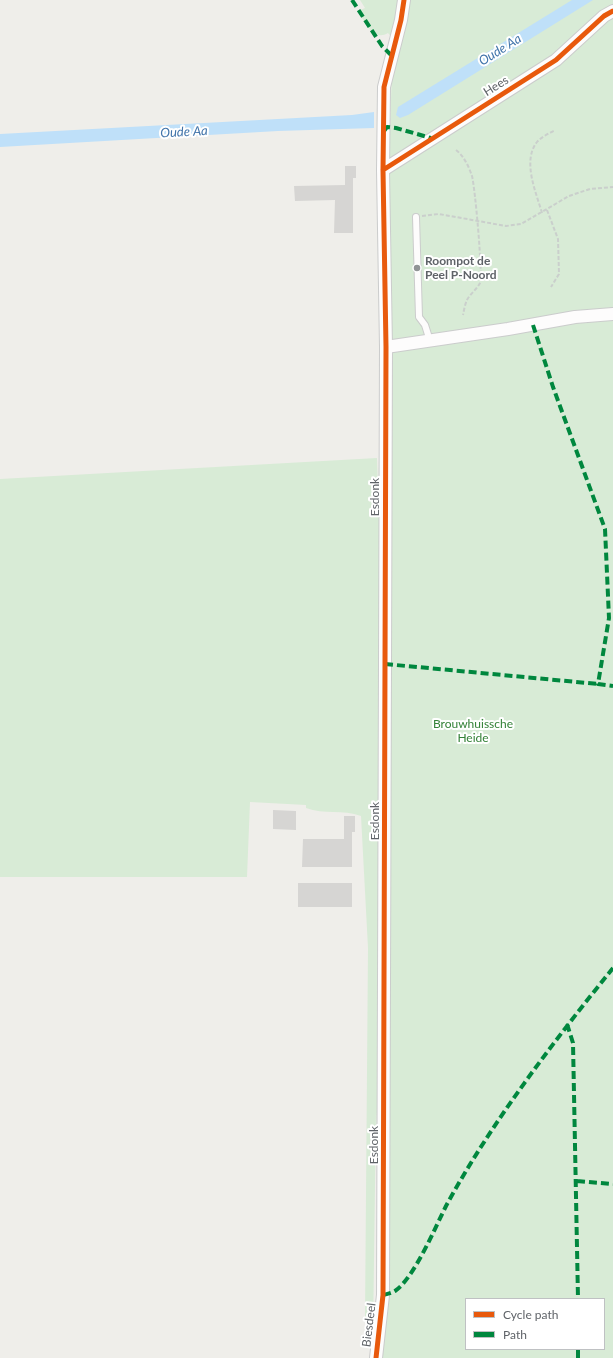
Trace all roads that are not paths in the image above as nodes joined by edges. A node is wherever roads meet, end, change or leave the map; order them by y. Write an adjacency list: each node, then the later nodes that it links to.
1 (404, 0): 3 (street)
2 (613, 11): 3 (street, Hees)
3 (383, 170): 7 (street)
4 (416, 217): 6 (lane)
5 (613, 314): 6 (street)
6 (430, 341): 7 (street)
7 (386, 346): 8 (street, Esdonk)
8 (383, 1295): 9 (street, Biesdeel)
9 (376, 1358)

